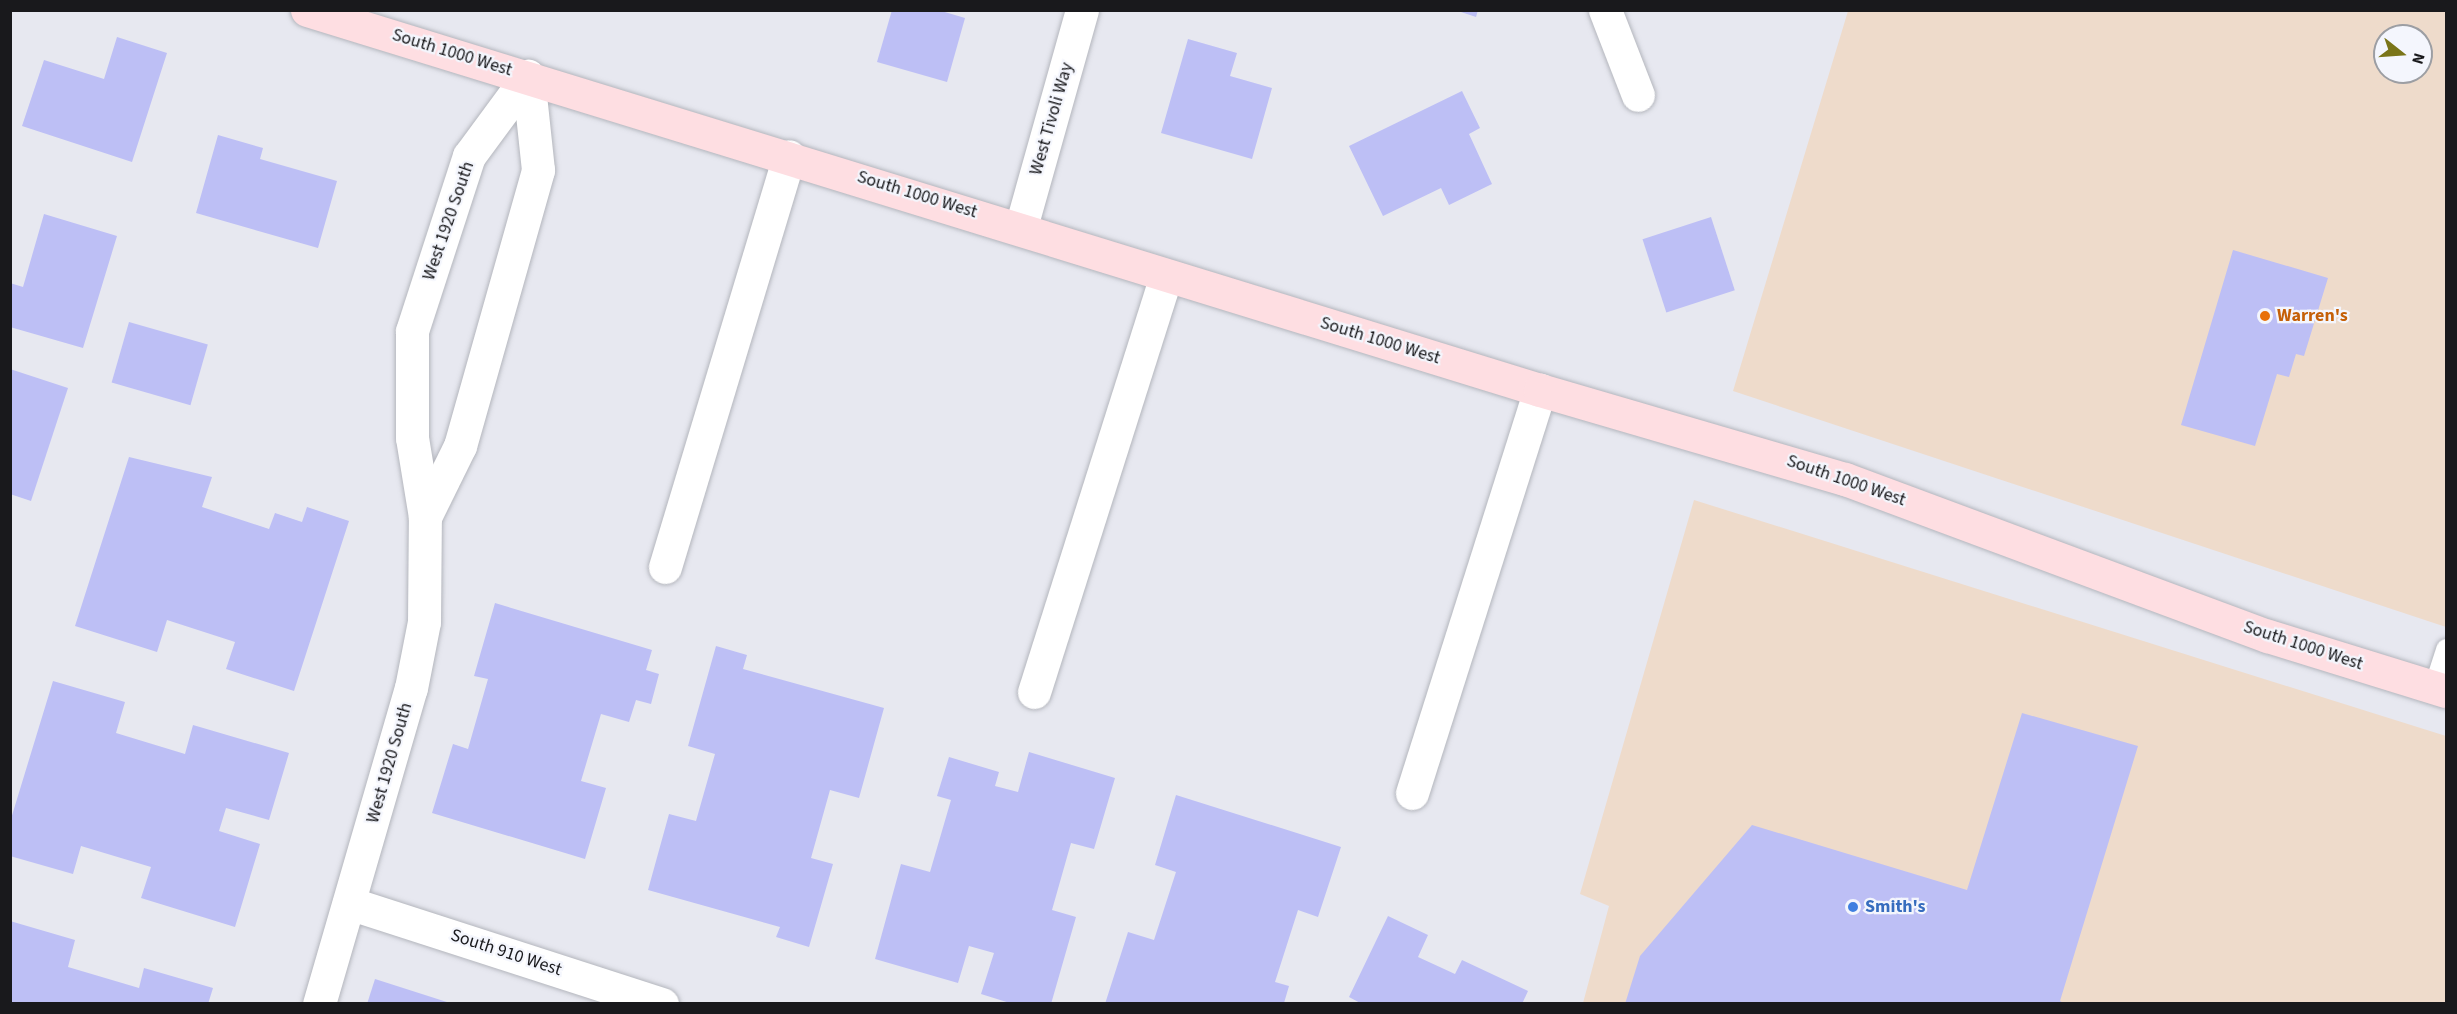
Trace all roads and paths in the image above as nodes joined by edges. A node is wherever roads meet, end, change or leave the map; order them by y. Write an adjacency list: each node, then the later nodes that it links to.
1 (307, 10): 4 (main road, South 1000 West)
2 (1082, 10): 7 (street, West Tivoli Way)
3 (1605, 10): 5 (street)
4 (528, 76): 6 (main road, South 1000 West); 10 (street, West 1920 South); 10 (street, West 1920 South)
5 (1638, 95)
6 (789, 156): 7 (main road, South 1000 West); 11 (street)
7 (1022, 227): 8 (main road, South 1000 West)
8 (1166, 276): 9 (main road, South 1000 West); 14 (street)
9 (1540, 390): 13 (main road, South 1000 West); 15 (street)
10 (425, 517): 16 (street, West 1920 South)
11 (665, 567)
12 (2446, 649): 13 (lane)
13 (2440, 689)
14 (1034, 692)
15 (1412, 793)
16 (349, 903): 17 (street, West 1920 South); 18 (street, South 910 West)
17 (319, 1004)
18 (662, 1004)

